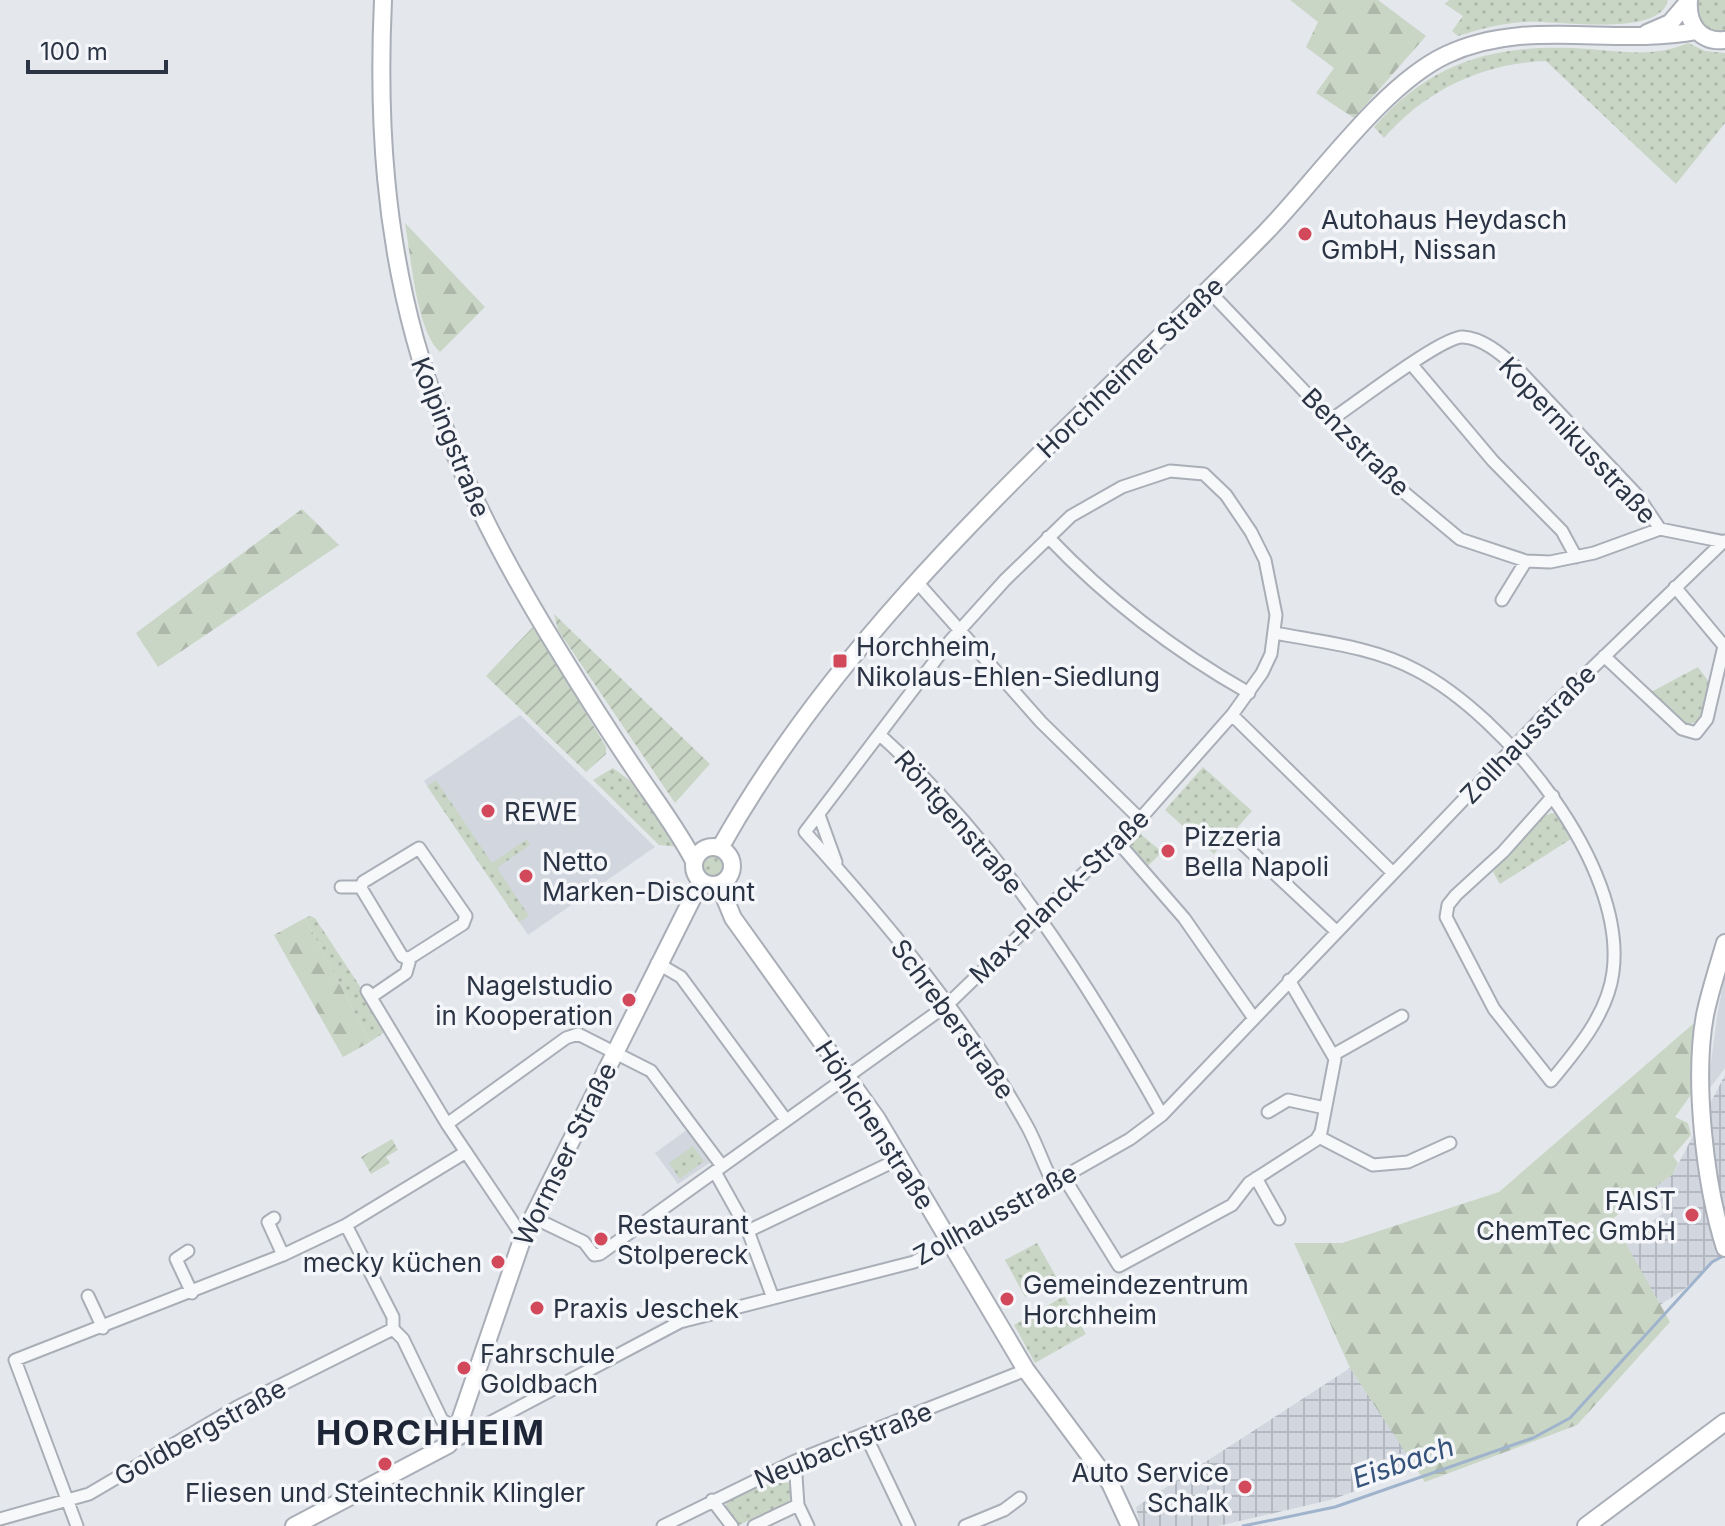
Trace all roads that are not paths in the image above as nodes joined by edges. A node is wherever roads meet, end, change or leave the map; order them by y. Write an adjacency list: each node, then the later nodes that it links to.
1 (383, 0): 27 (main road, Kolpingstraße)
2 (1689, 1): 3 (main road); 4 (main road, Horchheimer Straße)
3 (1697, 31): 4 (main road, Horchheimer Straße); 5 (main road)
4 (1630, 37): 6 (main road, Horchheimer Straße)
5 (1725, 40)
6 (1209, 291): 8 (street, Benzstraße); 14 (main road, Horchheimer Straße)
7 (1412, 365): 8 (street, Kopernikusstraße); 9 (street, Kopernikusstraße); 12 (street)
8 (1332, 419): 13 (street, Benzstraße)
9 (1660, 529): 11 (street, Benzstraße); 12 (street, Benzstraße)
10 (1048, 537): 17 (street); 18 (street); 20 (street)
11 (1724, 541): 15 (street, Zollhausstraße)
12 (1576, 557): 13 (street, Benzstraße)
13 (1526, 561): 16 (street)
14 (917, 582): 17 (street); 30 (main road, Horchheimer Straße)
15 (1675, 587): 19 (street, Zollhausstraße); 19 (street)
16 (1502, 600)
17 (961, 629): 22 (street); 26 (street)
18 (1275, 633): 20 (street, Max-Planck-Straße); 23 (street)
19 (1604, 656): 23 (street, Zollhausstraße)
20 (1249, 693): 21 (street, Max-Planck-Straße)
21 (1232, 715): 26 (street, Max-Planck-Straße); 33 (street)
22 (880, 735): 25 (street); 38 (street, Röntgenstraße)
23 (1513, 749): 24 (street); 33 (street, Zollhausstraße)
24 (1553, 796): 24 (street)
25 (819, 815): 32 (street, Schreberstraße); 32 (street, Schreberstraße)
26 (1140, 819): 28 (street, Max-Planck-Straße)
27 (672, 825): 30 (main road, Kolpingstraße); 31 (main road, Kolpingstraße)
28 (1117, 841): 38 (street, Max-Planck-Straße); 46 (street)
29 (1244, 845): 39 (street)
30 (713, 848): 31 (main road); 35 (main road)
31 (694, 861): 34 (main road)
32 (838, 867): 44 (street, Schreberstraße)
33 (1393, 873): 39 (street, Zollhausstraße)
34 (701, 881): 35 (main road); 42 (main road, Wormser Straße)
35 (719, 884): 49 (main road, Höhlchenstraße)
36 (341, 887): 37 (street)
37 (361, 887): 41 (street); 41 (street)
38 (1038, 917): 44 (street, Max-Planck-Straße); 52 (street, Röntgenstraße)
39 (1336, 931): 43 (street, Zollhausstraße)
40 (1725, 943): 69 (main road)
41 (410, 959): 54 (street)
42 (657, 963): 47 (main road, Wormser Straße); 53 (street)
43 (1289, 980): 46 (street, Zollhausstraße); 48 (street)
44 (947, 1005): 49 (street, Max-Planck-Straße); 61 (street, Schreberstraße)
45 (1402, 1016): 48 (street)
46 (1253, 1017): 52 (street, Zollhausstraße)
47 (614, 1051): 54 (street); 59 (street); 62 (main road, Wormser Straße)
48 (1333, 1055): 50 (street)
49 (847, 1076): 53 (street, Max-Planck-Straße); 58 (main road, Höhlchenstraße)
50 (1325, 1108): 51 (street); 55 (street)
51 (1268, 1112)
52 (1162, 1115): 61 (street, Zollhausstraße)
53 (786, 1120): 59 (street, Max-Planck-Straße)
54 (447, 1124): 57 (street)
55 (1319, 1137): 56 (street); 60 (street)
56 (1450, 1143)
57 (466, 1152): 65 (street); 67 (street)
58 (901, 1158): 66 (street); 68 (main road, Höhlchenstraße)
59 (718, 1169): 62 (street, Max-Planck-Straße); 66 (street)
60 (1256, 1178): 61 (street, Schreberstraße); 64 (street)
61 (1058, 1179): 68 (street, Zollhausstraße)
62 (532, 1217): 67 (main road, Wormser Straße)
63 (274, 1218): 71 (street)
64 (1279, 1219)
65 (346, 1225): 71 (street); 76 (street)
66 (748, 1231): 74 (street)
67 (523, 1237): 79 (main road, Wormser Straße)
68 (950, 1244): 74 (street, Zollhausstraße); 77 (main road, Höhlchenstraße)
69 (1725, 1248)
70 (188, 1251): 72 (street)
71 (283, 1255): 72 (street)
72 (192, 1293): 75 (street)
73 (88, 1296): 75 (street)
74 (773, 1298): 79 (street, Zollhausstraße)
75 (103, 1328): 83 (street)
76 (393, 1329): 79 (street); 83 (street, Goldbergstraße)
77 (1026, 1370): 80 (street, Neubachstraße); 95 (main road, Höhlchenstraße)
78 (1725, 1422): 96 (main road)
79 (456, 1433): 88 (main road)
80 (866, 1436): 81 (street, Neubachstraße); 93 (street)
81 (795, 1461): 84 (street, Neubachstraße); 85 (street)
82 (1020, 1498): 94 (street)
83 (70, 1500): 86 (street, Goldbergstraße); 87 (street)
84 (712, 1500): 89 (street, Neubachstraße); 90 (street)
85 (798, 1505): 91 (street); 92 (street)
86 (0, 1519)
87 (77, 1526)
88 (294, 1526)
89 (663, 1526)
90 (732, 1526)
91 (754, 1526)
92 (808, 1526)
93 (909, 1526)
94 (965, 1526)
95 (1130, 1526)
96 (1586, 1526)

